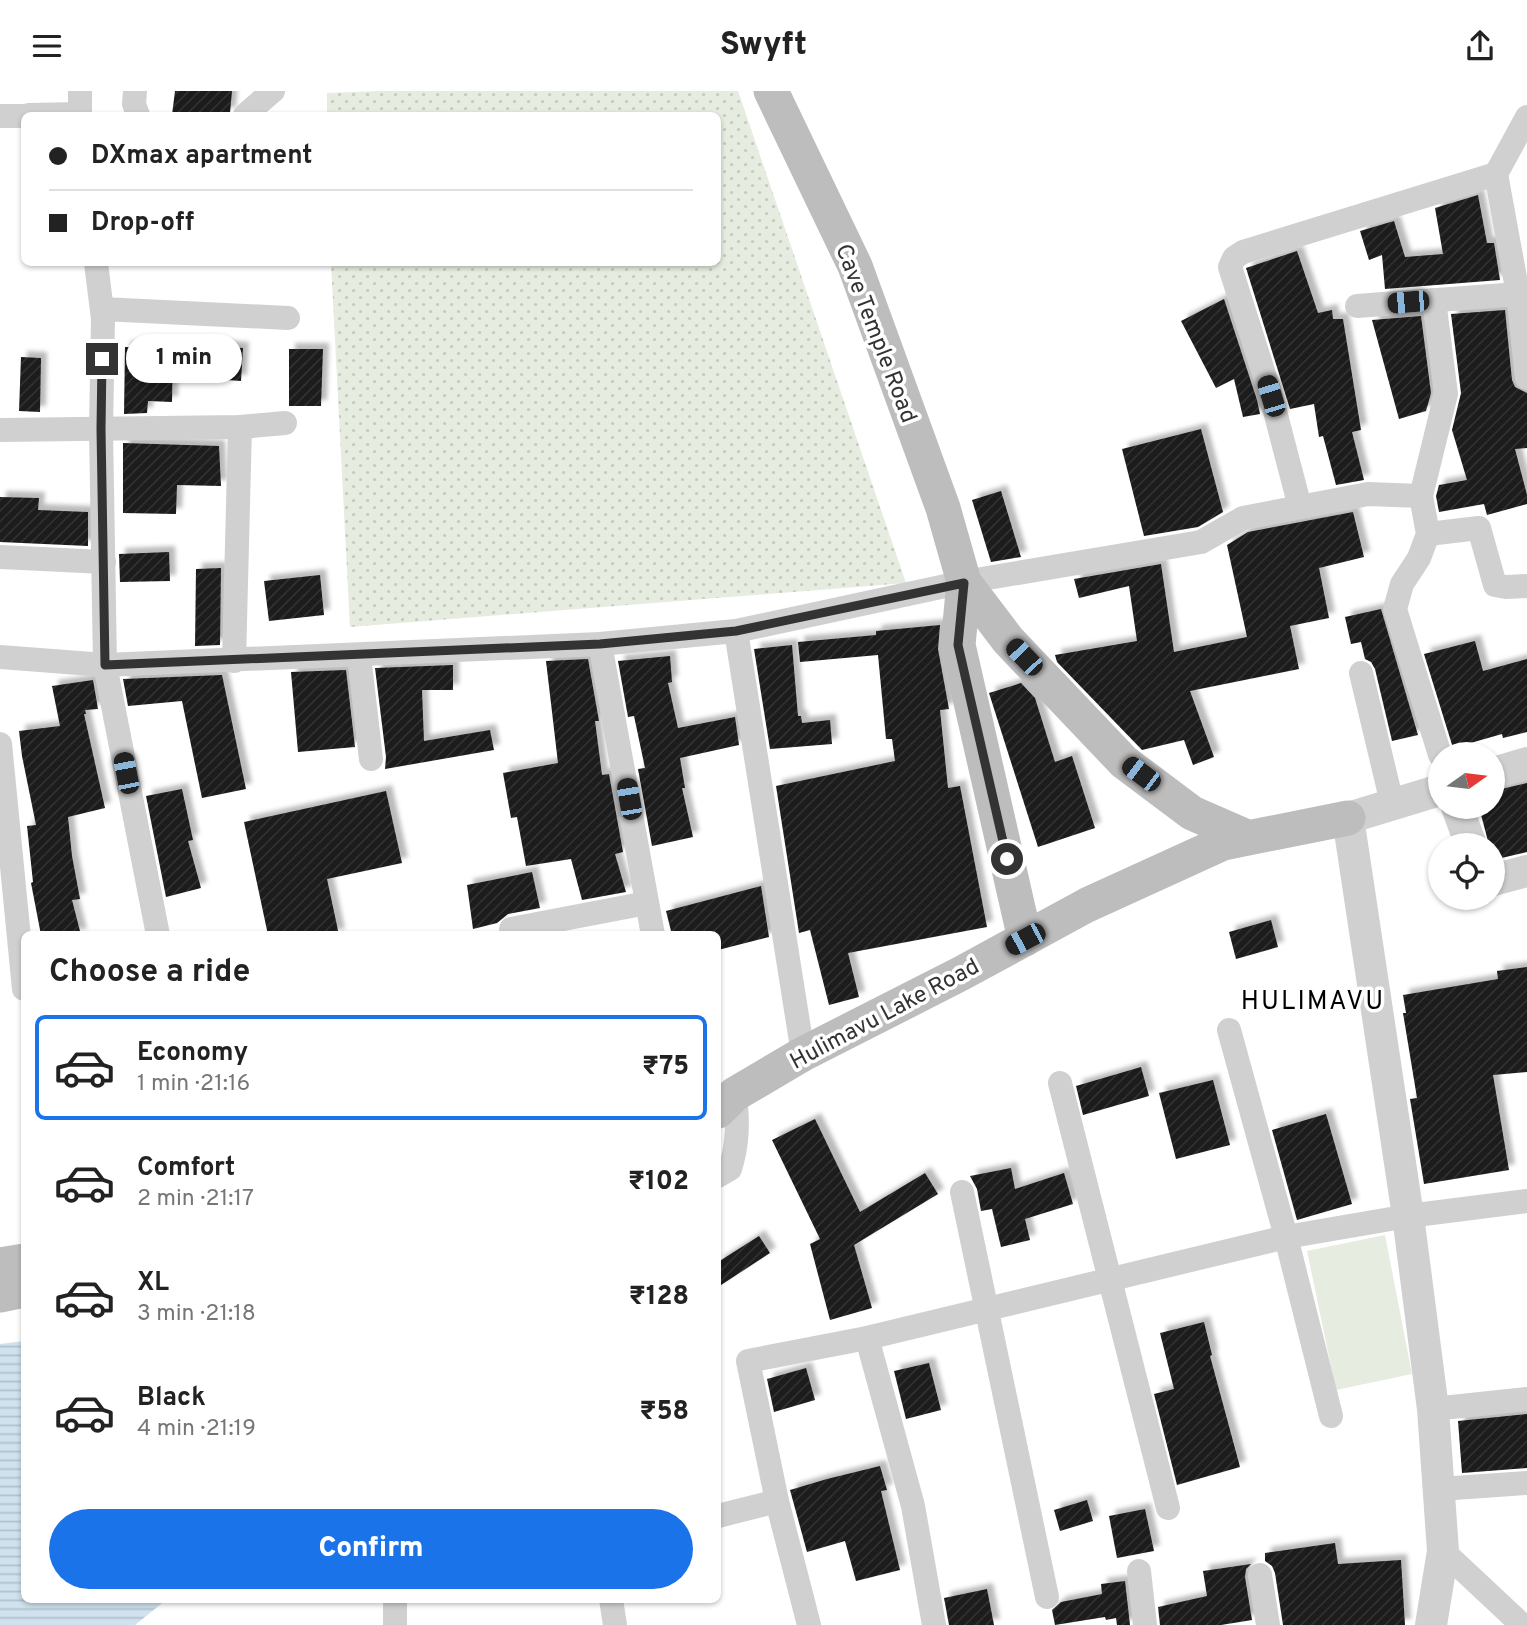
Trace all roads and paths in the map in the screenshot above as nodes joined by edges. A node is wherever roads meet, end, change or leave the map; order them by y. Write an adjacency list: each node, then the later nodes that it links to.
1 (135, 91): 6 (street)
2 (272, 91): 7 (street)
3 (771, 91): 28 (main road, Cave Temple Road)
4 (80, 107): 5 (street)
5 (51, 112)
6 (137, 112)
7 (248, 112)
8 (0, 116): 9 (street)
9 (21, 116)
10 (1527, 117): 11 (street)
11 (1496, 174): 13 (street); 24 (street)
12 (96, 266): 16 (street)
13 (1523, 294): 14 (street); 18 (street)
14 (1434, 300): 15 (street); 23 (street)
15 (1357, 306)
16 (102, 309): 17 (street); 21 (street)
17 (288, 317)
18 (1527, 378)
19 (285, 423): 20 (street)
20 (240, 427): 21 (street); 34 (street)
21 (101, 429): 22 (street); 27 (street)
22 (0, 430)
23 (1421, 496): 24 (street); 25 (street)
24 (1300, 507): 28 (street)
25 (1428, 534): 29 (street); 37 (street)
26 (0, 557): 27 (street)
27 (104, 562): 35 (street)
28 (964, 583): 30 (street); 45 (main road, Cave Temple Road); 52 (main road, Cave Temple Road)
29 (1527, 586)
30 (736, 631): 31 (street); 55 (street)
31 (600, 644): 32 (street); 48 (street)
32 (359, 656): 34 (street); 39 (street)
33 (0, 657): 35 (street)
34 (234, 660): 35 (street)
35 (105, 665): 50 (street)
36 (1361, 673): 43 (street)
37 (1436, 742)
38 (0, 744): 53 (street)
39 (371, 759)
40 (1527, 763): 41 (street)
41 (1505, 769)
42 (1428, 793): 43 (street)
43 (1392, 803): 44 (street)
44 (1348, 818): 45 (main road, Hulimavu Lake Road); 61 (street)
45 (1247, 837): 52 (main road, Hulimavu Lake Road)
46 (1527, 871): 47 (street)
47 (1505, 877)
48 (648, 903): 49 (street); 51 (street)
49 (511, 929)
50 (157, 931)
51 (652, 931)
52 (1025, 939): 55 (main road, Hulimavu Lake Road)
53 (21, 958)
54 (1229, 1030): 62 (street)
55 (803, 1054): 57 (main road, Hulimavu Lake Road)
56 (1060, 1083): 65 (street)
57 (723, 1101): 58 (street)
58 (721, 1174)
59 (962, 1192): 68 (street)
60 (1527, 1201): 61 (street)
61 (1408, 1216): 62 (street); 71 (street)
62 (1286, 1237): 65 (street); 72 (street)
63 (21, 1262): 64 (main road)
64 (0, 1265)
65 (1110, 1279): 68 (street); 76 (street)
66 (21, 1291): 67 (main road)
67 (0, 1295)
68 (988, 1308): 69 (street); 81 (street)
69 (867, 1338): 75 (street); 87 (street)
70 (1527, 1399): 71 (street)
71 (1433, 1409): 74 (street)
72 (1331, 1416)
73 (1527, 1483): 74 (street)
74 (1440, 1489): 78 (street)
75 (777, 1501): 77 (street); 86 (street)
76 (1168, 1508)
77 (721, 1515)
78 (1443, 1551): 90 (street); 91 (street)
79 (1139, 1571): 88 (street)
80 (1260, 1575): 89 (street)
81 (1047, 1597)
82 (395, 1603): 84 (street)
83 (612, 1603): 85 (street)
84 (395, 1625)
85 (615, 1625)
86 (809, 1625)
87 (934, 1625)
88 (1145, 1625)
89 (1268, 1625)
90 (1431, 1625)
91 (1522, 1625)

